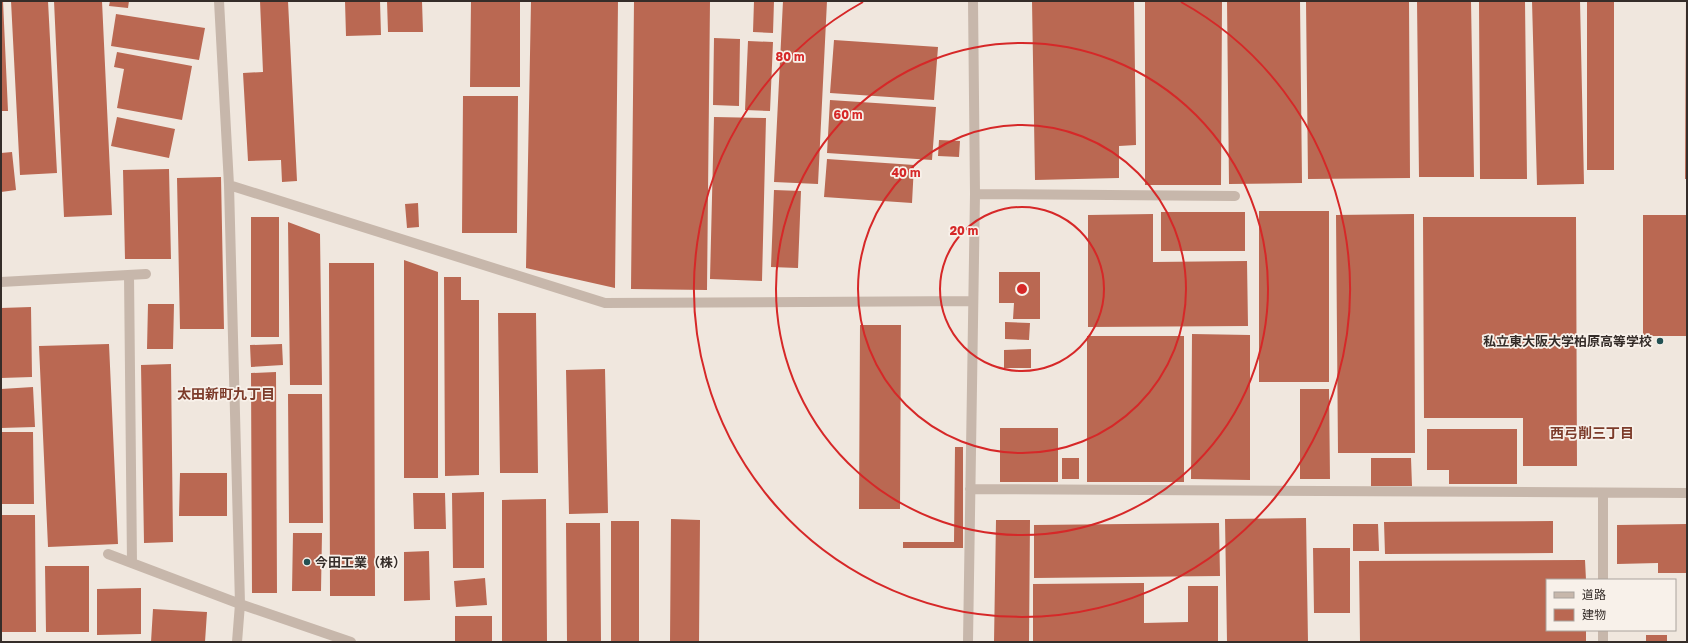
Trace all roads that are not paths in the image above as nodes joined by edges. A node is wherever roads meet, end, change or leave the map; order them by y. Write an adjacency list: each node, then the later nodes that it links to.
1 (219, 1): 3 (street)
2 (973, 1): 4 (street)
3 (229, 185): 9 (street); 16 (street)
4 (975, 194): 5 (street); 9 (street)
5 (1235, 196)
6 (146, 274): 7 (street)
7 (129, 275): 8 (street); 14 (street)
8 (1, 282)
9 (973, 301): 10 (street)
10 (970, 489): 11 (street); 20 (street)
11 (1603, 492): 12 (street); 15 (street)
12 (1687, 493)
13 (108, 554): 14 (street)
14 (132, 563): 16 (street)
15 (1603, 579)
16 (240, 604): 18 (street); 19 (street)
17 (1603, 631): 21 (street)
18 (237, 642)
19 (351, 642)
20 (968, 642)
21 (1603, 642)

